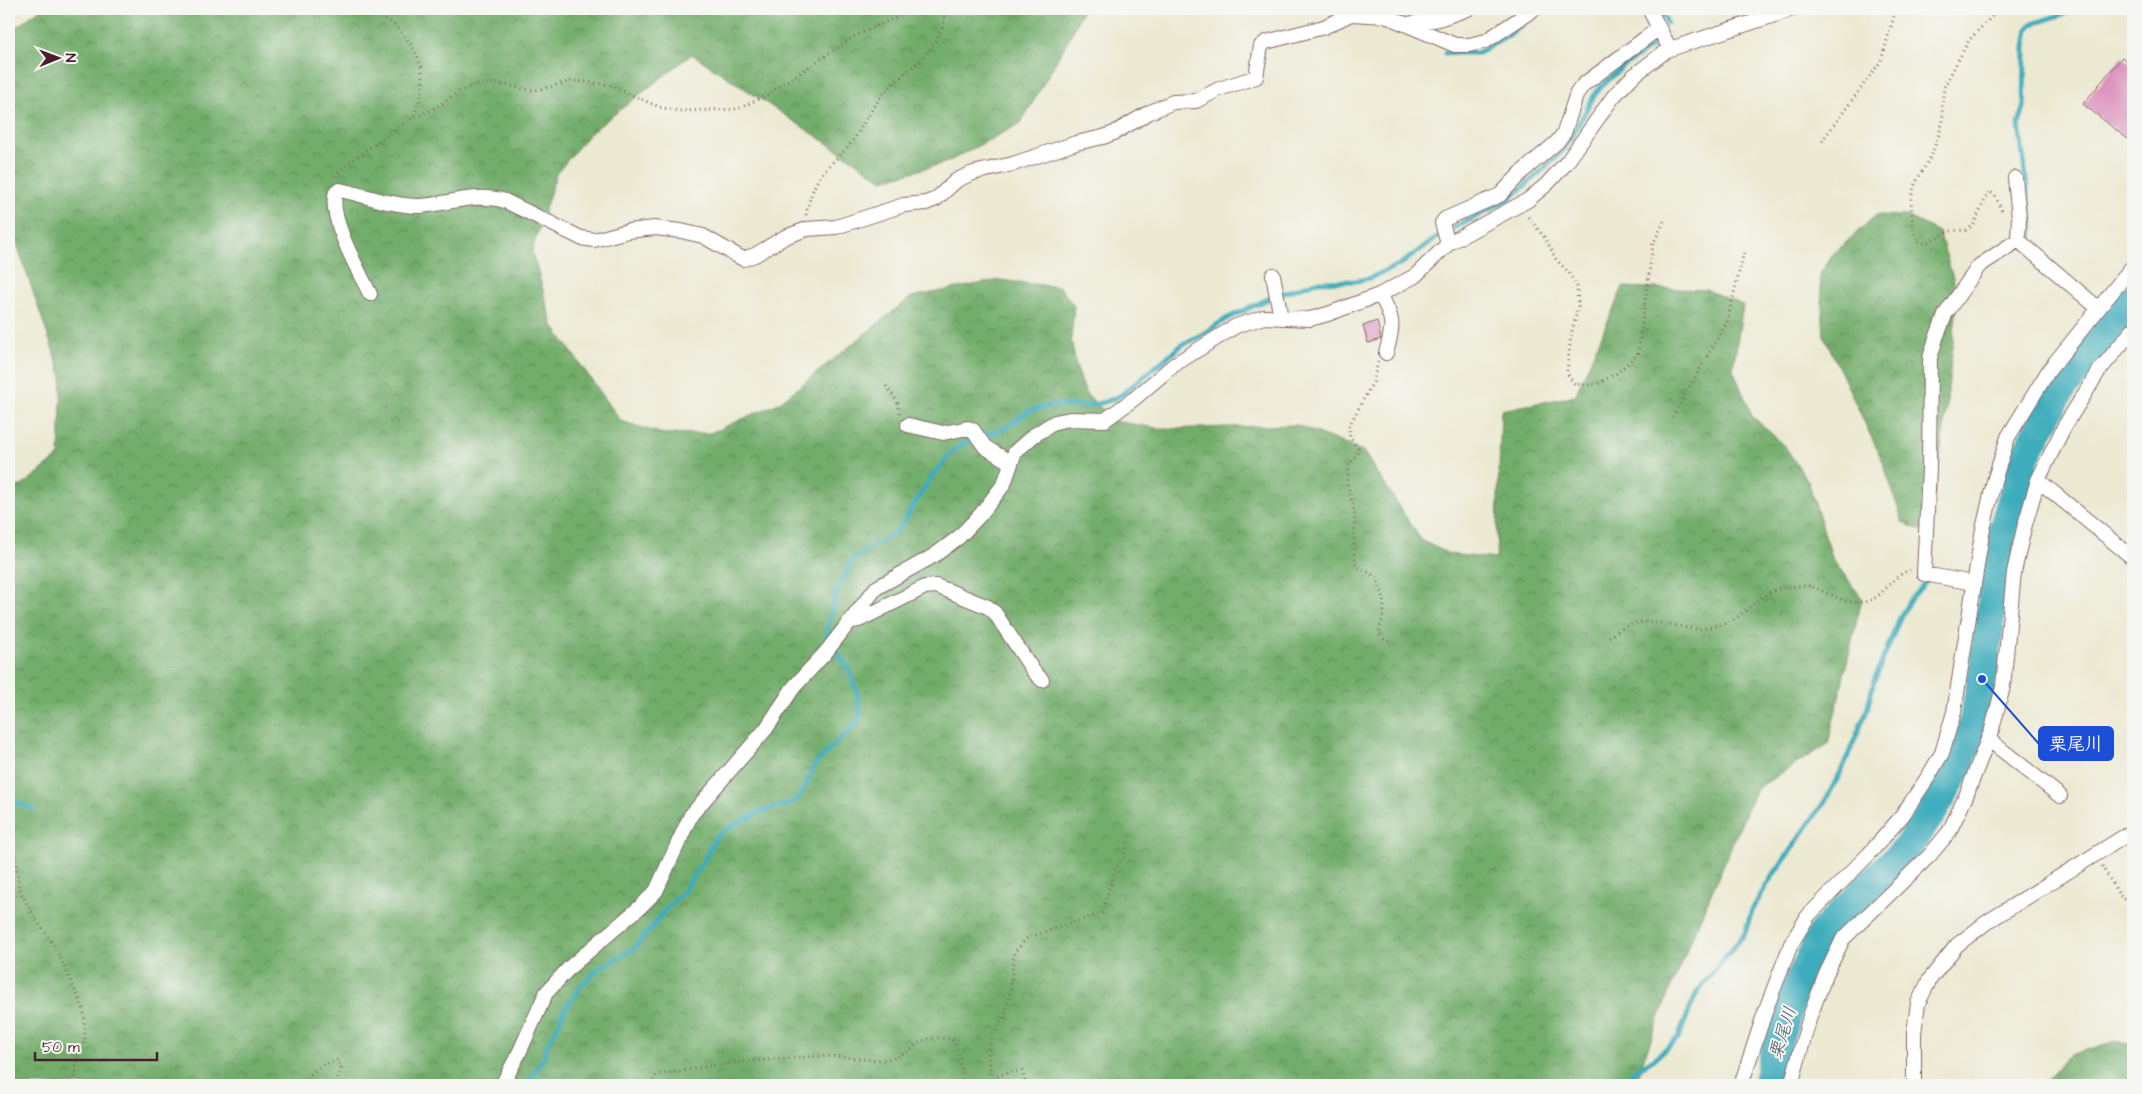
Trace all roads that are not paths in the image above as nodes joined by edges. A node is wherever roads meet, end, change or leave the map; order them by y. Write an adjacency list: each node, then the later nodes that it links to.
1 (1468, 9): 5 (street)
2 (1534, 9): 5 (street)
3 (1649, 9): 6 (street)
4 (1794, 9): 7 (street)
5 (1408, 24): 13 (street)
6 (1659, 28): 7 (street); 10 (street)
7 (1670, 49): 10 (street)
8 (2015, 178): 9 (street)
9 (2018, 240): 15 (street); 23 (street)
10 (1448, 244): 14 (street)
11 (2133, 266): 15 (street)
12 (1273, 275): 16 (street)
13 (370, 294)
14 (1380, 295): 16 (street); 18 (street)
15 (2098, 308): 23 (street)
16 (1281, 318): 20 (street)
17 (2133, 330): 21 (street)
18 (1386, 353)
19 (908, 425): 20 (street)
20 (1011, 463): 24 (street)
21 (2038, 480): 22 (street); 26 (street)
22 (2133, 558)
23 (1974, 583): 30 (street)
24 (850, 622): 25 (street); 29 (street)
25 (1042, 680)
26 (1988, 738): 27 (street); 31 (street)
27 (2060, 796)
28 (2133, 832): 32 (street)
29 (502, 1085)
30 (1741, 1085)
31 (1791, 1085)
32 (1914, 1085)

